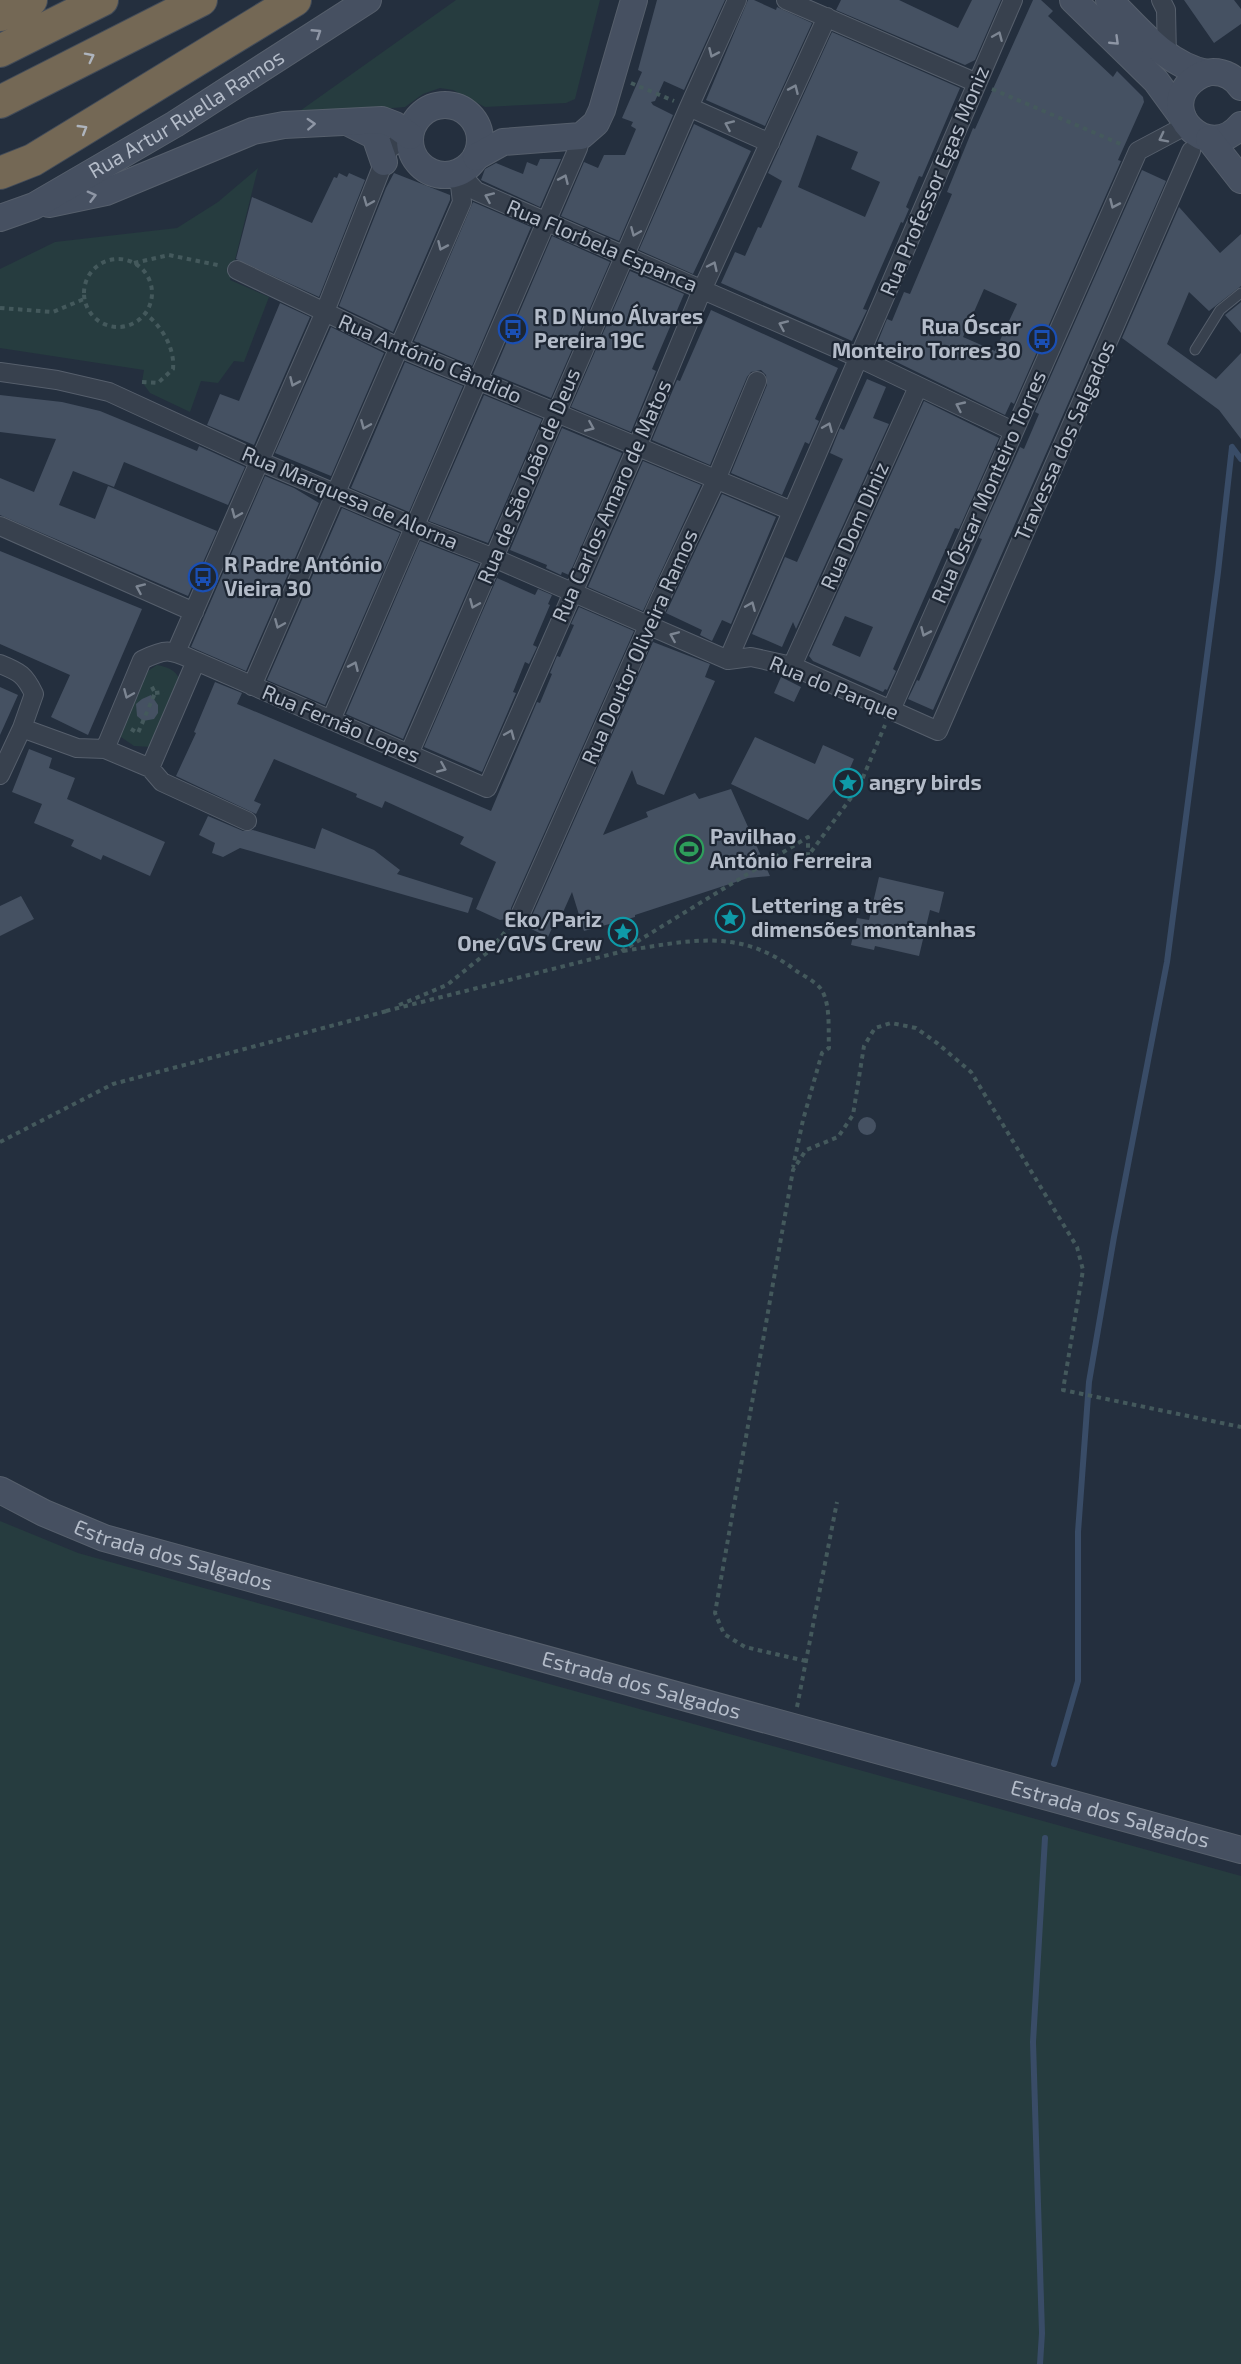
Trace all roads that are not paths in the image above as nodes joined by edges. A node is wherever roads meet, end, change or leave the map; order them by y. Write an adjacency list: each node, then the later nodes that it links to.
1 (31, 0): 13 (highway)
2 (102, 0): 15 (highway)
3 (201, 0): 19 (highway, one-way to 3)
4 (295, 0): 31 (highway, one-way to 4)
5 (368, 0): 33 (main road, Rua Artur Ruella Ramos, one-way to 5)
6 (634, 0): 25 (main road)
7 (737, 0): 20 (street, Rua de São João de Deus, one-way to 20)
8 (786, 0): 14 (street)
9 (1013, 0): 18 (street, Rua Professor Egas Moniz, one-way to 9)
10 (1073, 0): 22 (main road, one-way to 22)
11 (1109, 0): 16 (main road)
12 (1161, 0): 16 (street)
13 (0, 15)
14 (827, 17): 18 (street); 27 (street, Rua Carlos Amaro de Matos, one-way to 14)
15 (0, 51)
16 (1167, 57): 17 (main road)
17 (1230, 78): 22 (main road)
18 (977, 83): 43 (street, Rua Professor Egas Moniz)
19 (0, 102)
20 (689, 107): 27 (street, one-way to 20); 36 (street, Rua de São João de Deus, one-way to 36)
21 (474, 121): 25 (main road); 26 (main road); 30 (main road)
22 (1185, 122): 28 (main road); 49 (street, Rua Óscar Monteiro Torres, one-way to 49)
23 (349, 123): 26 (main road); 29 (main road); 33 (main road, one-way to 23)
24 (1238, 134): 28 (main road)
25 (581, 136): 30 (main road); 35 (street, one-way to 25)
26 (410, 140): 29 (street); 30 (main road)
27 (770, 142): 38 (street, Rua Carlos Amaro de Matos, one-way to 27)
28 (1200, 145): 32 (main road); 70 (street, Travessa dos Salgados)
29 (384, 162): 40 (street, one-way to 40)
30 (463, 167): 35 (street, Rua Florbela Espanca, one-way to 30); 41 (street, one-way to 41)
31 (0, 172)
32 (1241, 180)
33 (34, 206): 34 (main road, Rua Artur Ruella Ramos)
34 (0, 218)
35 (546, 222): 36 (street, Rua Florbela Espanca); 45 (street)
36 (625, 256): 38 (street, Rua Florbela Espanca); 48 (street, Rua de São João de Deus)
37 (237, 270): 40 (street, Rua António Cândido)
38 (702, 290): 43 (street, Rua Florbela Espanca, one-way to 38); 50 (street, Rua Carlos Amaro de Matos)
39 (1241, 293): 42 (lane)
40 (324, 314): 41 (street, Rua António Cândido); 51 (street, one-way to 51)
41 (398, 347): 45 (street, Rua António Cândido); 53 (street, one-way to 53)
42 (1195, 350)
43 (859, 358): 47 (street, Rua Florbela Espanca); 54 (street, Rua Professor Egas Moniz, one-way to 43)
44 (0, 372): 51 (street, Rua Marquesa de Alorna)
45 (478, 381): 48 (street, Rua António Cândido); 56 (street)
46 (757, 381): 52 (street, Rua Doutor Oliveira Ramos)
47 (918, 387): 49 (street, Rua Florbela Espanca, one-way to 47); 65 (street, Rua Dom Diniz)
48 (557, 413): 50 (street, Rua António Cândido, one-way to 50); 57 (street, Rua de São João de Deus)
49 (1013, 431): 67 (street, Rua Óscar Monteiro Torres, one-way to 67)
50 (637, 447): 52 (street, Rua António Cândido); 58 (street, Rua Carlos Amaro de Matos)
51 (259, 461): 53 (street, Rua Marquesa de Alorna); 59 (street, one-way to 59)
52 (716, 480): 54 (street, Rua António Cândido); 60 (street, Rua Doutor Oliveira Ramos)
53 (336, 492): 56 (street, Rua Marquesa de Alorna); 66 (street, one-way to 66)
54 (792, 511): 62 (street, Rua Professor Egas Moniz, one-way to 54)
55 (0, 526): 59 (street, one-way to 55)
56 (415, 527): 57 (street, Rua Marquesa de Alorna); 68 (street, one-way to 56)
57 (494, 558): 58 (street, Rua Marquesa de Alorna); 72 (street, Rua de São João de Deus, one-way to 72)
58 (571, 592): 60 (street, Rua Marquesa de Alorna); 75 (street, Rua Carlos Amaro de Matos, one-way to 58)
59 (194, 612): 61 (street)
60 (650, 626): 62 (street, Rua Marquesa de Alorna, one-way to 60); 77 (street, Rua Doutor Oliveira Ramos)
61 (169, 651): 63 (street, Rua Fernão Lopes); 71 (street, one-way to 71)
62 (728, 660): 65 (street, Rua do Parque)
63 (196, 661): 66 (street, Rua Fernão Lopes); 73 (street)
64 (0, 664): 69 (street)
65 (792, 666): 67 (street, Rua do Parque)
66 (252, 686): 68 (street, Rua Fernão Lopes)
67 (891, 710): 70 (street, Rua do Parque)
68 (331, 720): 72 (street, Rua Fernão Lopes)
69 (22, 728): 71 (street); 74 (street)
70 (938, 731)
71 (105, 749): 73 (street)
72 (409, 754): 75 (street, Rua Fernão Lopes, one-way to 75)
73 (150, 768): 76 (street)
74 (0, 775)
75 (487, 788)
76 (247, 821)
77 (521, 913)
78 (0, 1481): 80 (main road, Estrada dos Salgados)
79 (0, 1490): 80 (main road, Estrada dos Salgados)
80 (44, 1513): 81 (main road, Estrada dos Salgados)
81 (1241, 1850)

